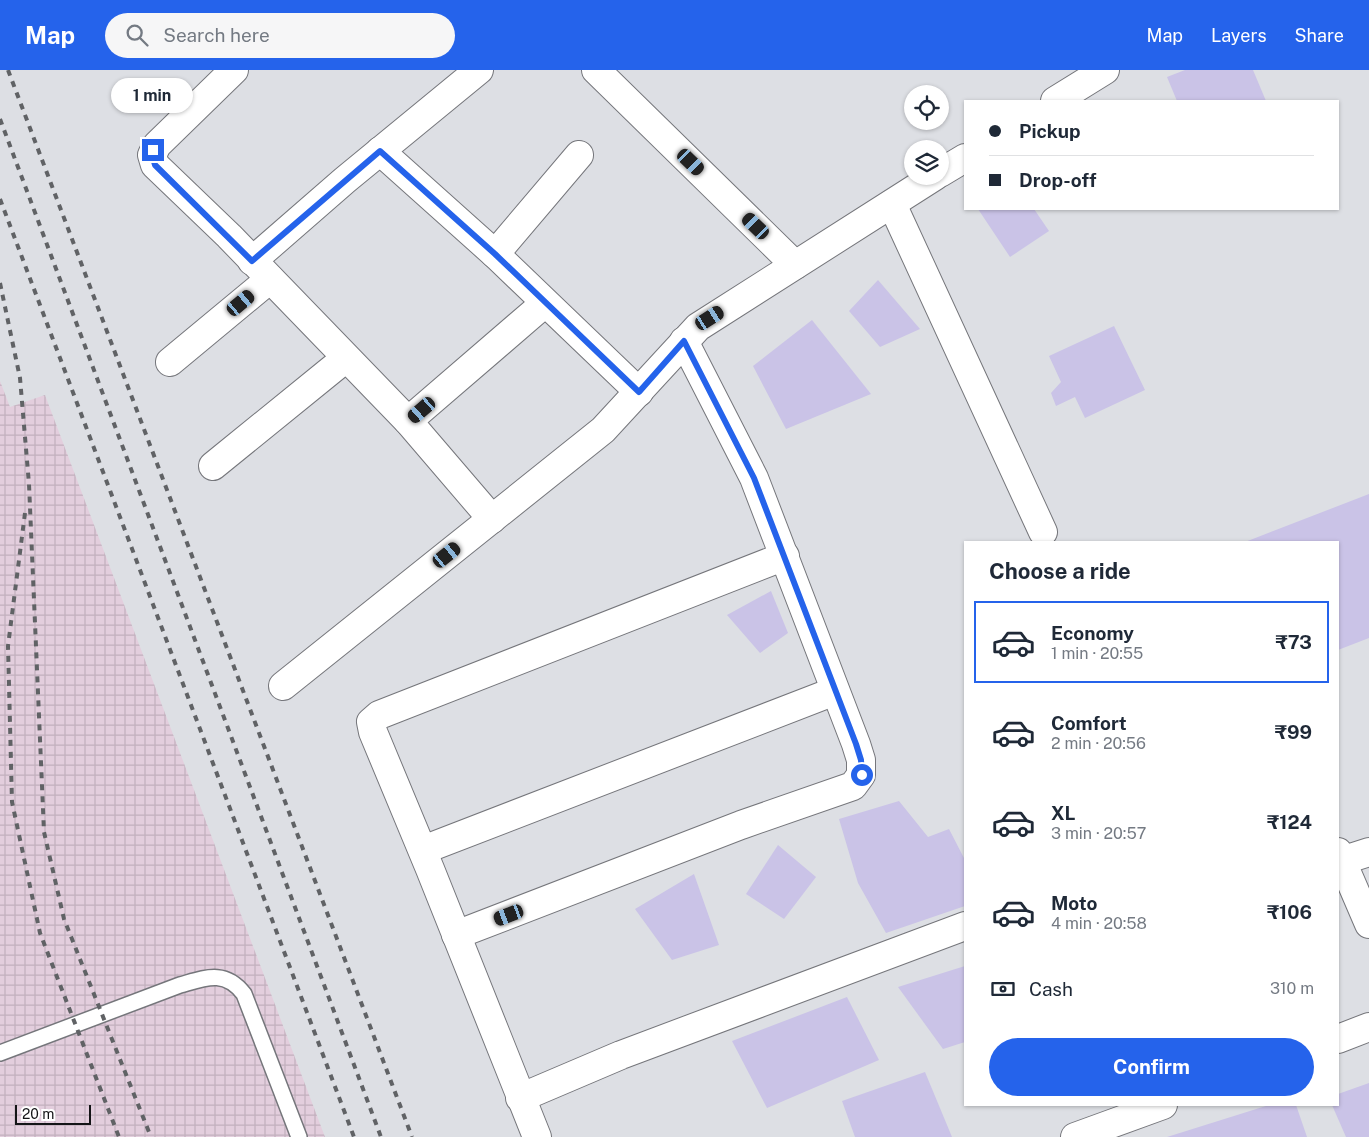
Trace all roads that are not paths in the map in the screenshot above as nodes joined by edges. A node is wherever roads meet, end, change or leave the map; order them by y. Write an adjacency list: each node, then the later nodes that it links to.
1 (234, 70): 14 (street)
2 (479, 70): 6 (street)
3 (596, 70): 13 (street)
4 (1105, 70): 5 (street)
5 (1057, 100)
6 (380, 151): 12 (street); 14 (street)
7 (579, 155): 12 (street)
8 (964, 159): 9 (street)
9 (949, 168)
10 (922, 185): 11 (street)
11 (892, 204): 13 (street); 23 (street)
12 (495, 254): 15 (street)
13 (795, 264): 16 (street)
14 (261, 270): 17 (street); 18 (street)
15 (545, 302): 19 (street); 20 (street)
16 (684, 341): 19 (street); 24 (street)
17 (346, 358): 20 (street); 21 (street)
18 (170, 362)
19 (639, 392): 22 (street)
20 (408, 421): 22 (street)
21 (213, 466)
22 (492, 519): 25 (street)
23 (1044, 532)
24 (785, 556): 26 (street); 27 (street)
25 (283, 686)
26 (835, 691): 27 (street); 32 (street)
27 (423, 850): 32 (street)
28 (1369, 852): 29 (street)
29 (1339, 857): 30 (street)
30 (1369, 924)
31 (964, 926): 36 (street)
32 (456, 936): 36 (street)
33 (1369, 1027): 34 (street)
34 (1339, 1039)
35 (0, 1053): 38 (lane)
36 (520, 1098): 39 (street)
37 (1160, 1106): 40 (street)
38 (299, 1137)
39 (536, 1137)
40 (1075, 1137)

